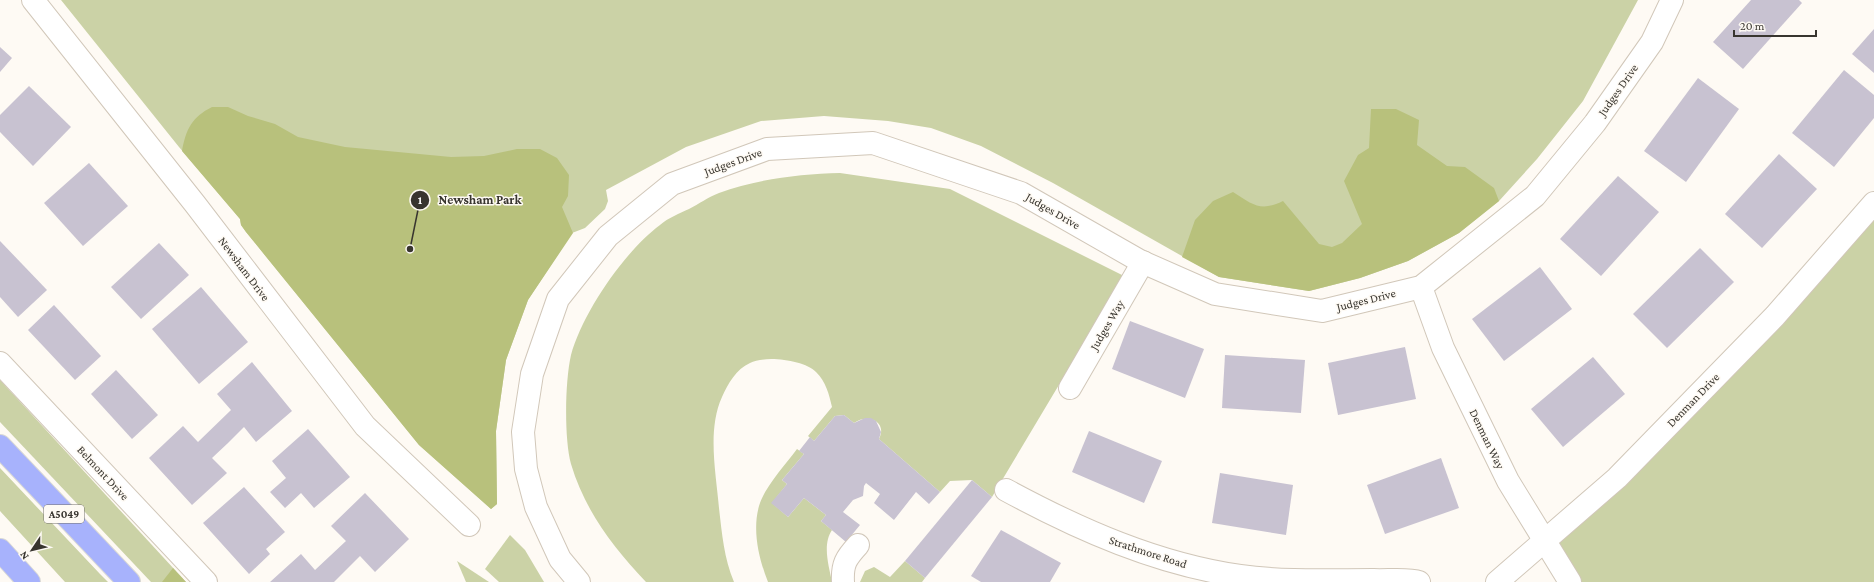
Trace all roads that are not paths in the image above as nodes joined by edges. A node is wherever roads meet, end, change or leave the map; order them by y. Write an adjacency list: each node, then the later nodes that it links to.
1 (33, 0): 10 (street, Newsham Drive)
2 (1672, 0): 5 (street, Judges Drive)
3 (1874, 203): 11 (street, Denman Drive)
4 (1143, 262): 5 (street, Judges Drive); 7 (street, Judges Way); 17 (street, Judges Drive)
5 (1421, 287): 11 (street, Denman Way)
6 (0, 363): 16 (street, Belmont Drive)
7 (1070, 388)
8 (0, 446): 15 (highway, A5049)
9 (1006, 490): 19 (street, Strathmore Road)
10 (469, 525)
11 (1544, 542): 20 (street, Denman Drive); 21 (street, Denman Way)
12 (858, 545): 18 (street)
13 (0, 550): 14 (highway)
14 (29, 582)
15 (129, 582)
16 (206, 582)
17 (579, 582)
18 (843, 582)
19 (1419, 582)
20 (1497, 582)
21 (1570, 582)

